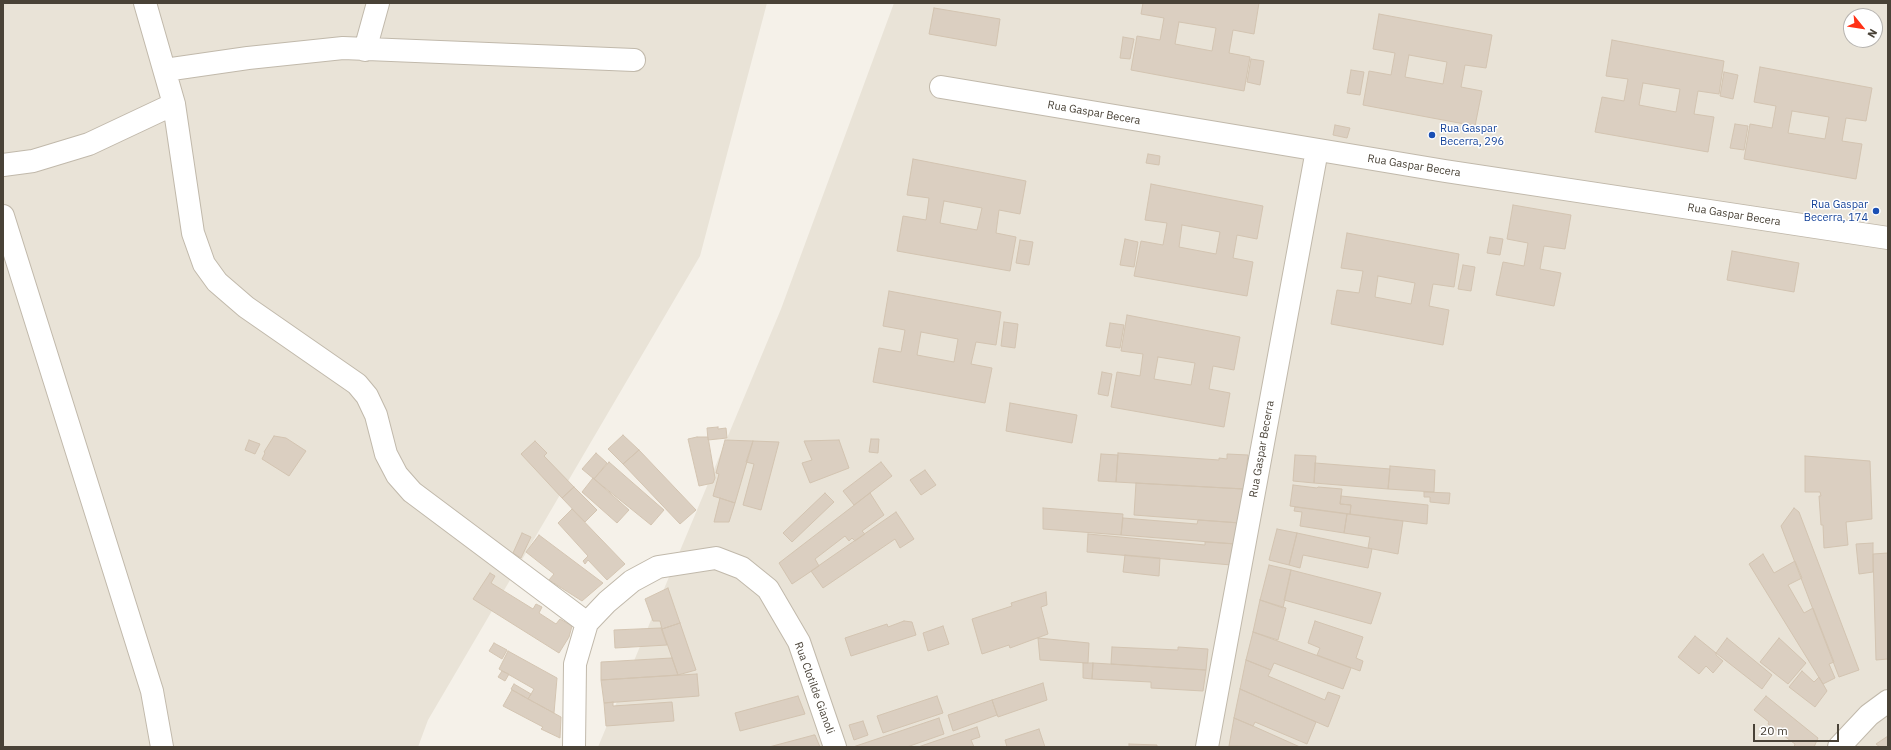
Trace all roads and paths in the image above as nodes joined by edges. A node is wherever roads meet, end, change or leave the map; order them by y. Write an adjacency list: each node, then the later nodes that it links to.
1 (145, 3): 5 (street)
2 (378, 3): 3 (street)
3 (365, 50): 4 (street); 5 (street)
4 (634, 60)
5 (164, 70): 7 (street)
6 (941, 87): 8 (street, Rua Gaspar Becera)
7 (174, 104): 9 (street); 12 (street)
8 (1317, 150): 11 (street, Rua Gaspar Becera); 17 (street, Rua Gaspar Becerra)
9 (3, 165)
10 (4, 221): 14 (street)
11 (1888, 238)
12 (588, 623): 15 (street, Rua Clotilde Gianoli); 16 (street, Rua Clotilde Gianoli)
13 (1888, 702): 18 (street)
14 (162, 747)
15 (574, 747)
16 (835, 747)
17 (1207, 747)
18 (1839, 747)

